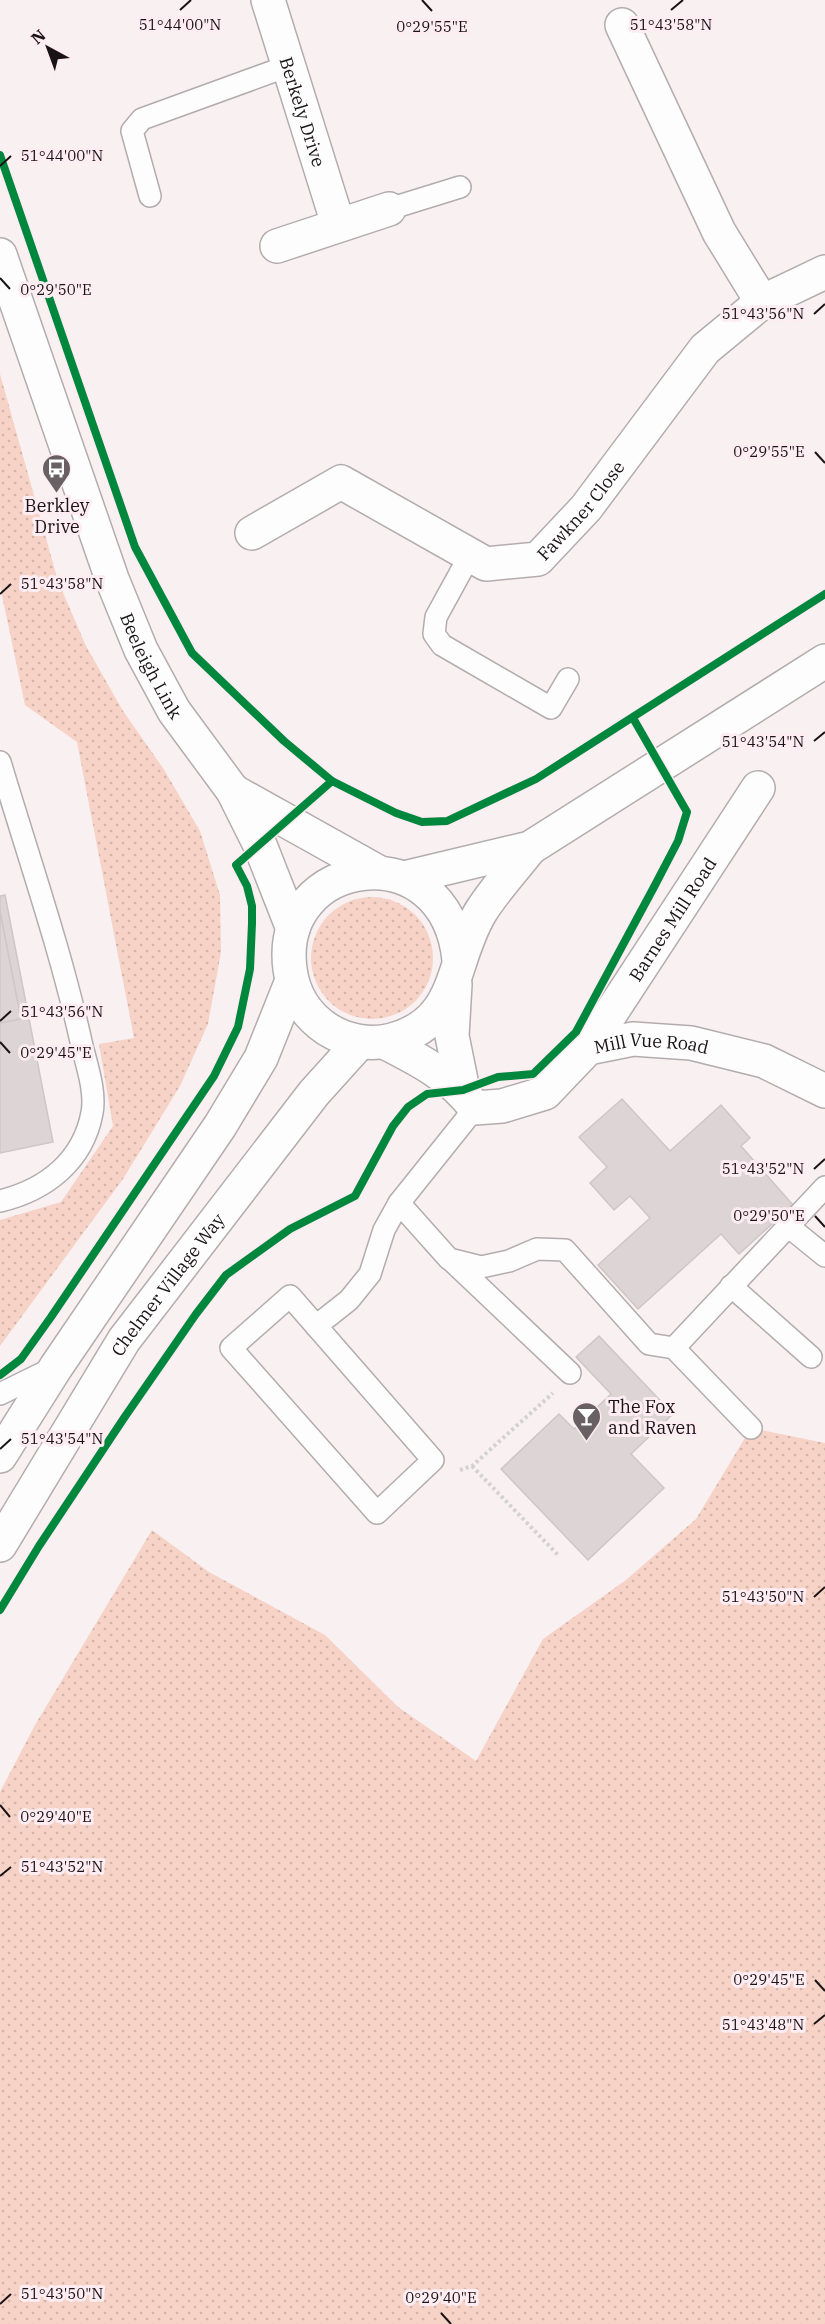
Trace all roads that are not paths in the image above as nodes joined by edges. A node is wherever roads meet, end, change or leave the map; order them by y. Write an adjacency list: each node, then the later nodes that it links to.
1 (268, 0): 3 (street, Berkely Drive)
2 (622, 24): 11 (street)
3 (288, 66): 5 (lane); 7 (street, Berkely Drive)
4 (460, 188): 6 (lane)
5 (150, 196)
6 (389, 209): 7 (street)
7 (338, 224): 8 (street)
8 (277, 246)
9 (0, 255): 18 (street, Beeleigh Link)
10 (825, 272): 11 (street, Fawkner Close)
11 (762, 302): 13 (street, Fawkner Close)
12 (252, 533): 13 (street, Fawkner Close)
13 (470, 555): 15 (lane)
14 (825, 661): 19 (street, Chelmer Village Way)
15 (568, 679)
16 (0, 762): 29 (lane)
17 (759, 788): 25 (street, Barnes Mill Road)
18 (233, 791): 20 (street, Beeleigh Link); 21 (street, Beeleigh Link)
19 (530, 848): 20 (street, Chelmer Village Way); 22 (street, Chelmer Village Way)
20 (391, 875): 21 (street, Chelmer Village Way); 22 (street)
21 (292, 929): 23 (street, Chelmer Village Way)
22 (457, 972): 24 (street, Chelmer Village Way); 27 (street)
23 (291, 983): 24 (street, Chelmer Village Way); 38 (street, Chelmer Village Way)
24 (372, 1042): 27 (street); 43 (street, Chelmer Village Way)
25 (588, 1048): 26 (street, Mill Vue Road); 27 (street, Mill Vue Road)
26 (821, 1082)
27 (469, 1099): 30 (lane)
28 (825, 1187): 31 (lane)
29 (0, 1201)
30 (399, 1203): 33 (lane); 35 (lane)
31 (788, 1226): 32 (lane); 34 (lane)
32 (825, 1256)
33 (449, 1259): 36 (lane); 39 (lane)
34 (731, 1286): 36 (lane); 37 (lane)
35 (316, 1326): 35 (lane)
36 (674, 1348): 41 (lane)
37 (812, 1357)
38 (56, 1367): 40 (lane); 42 (street, Chelmer Village Way)
39 (570, 1373)
40 (0, 1394)
41 (751, 1428)
42 (0, 1456)
43 (0, 1545)

